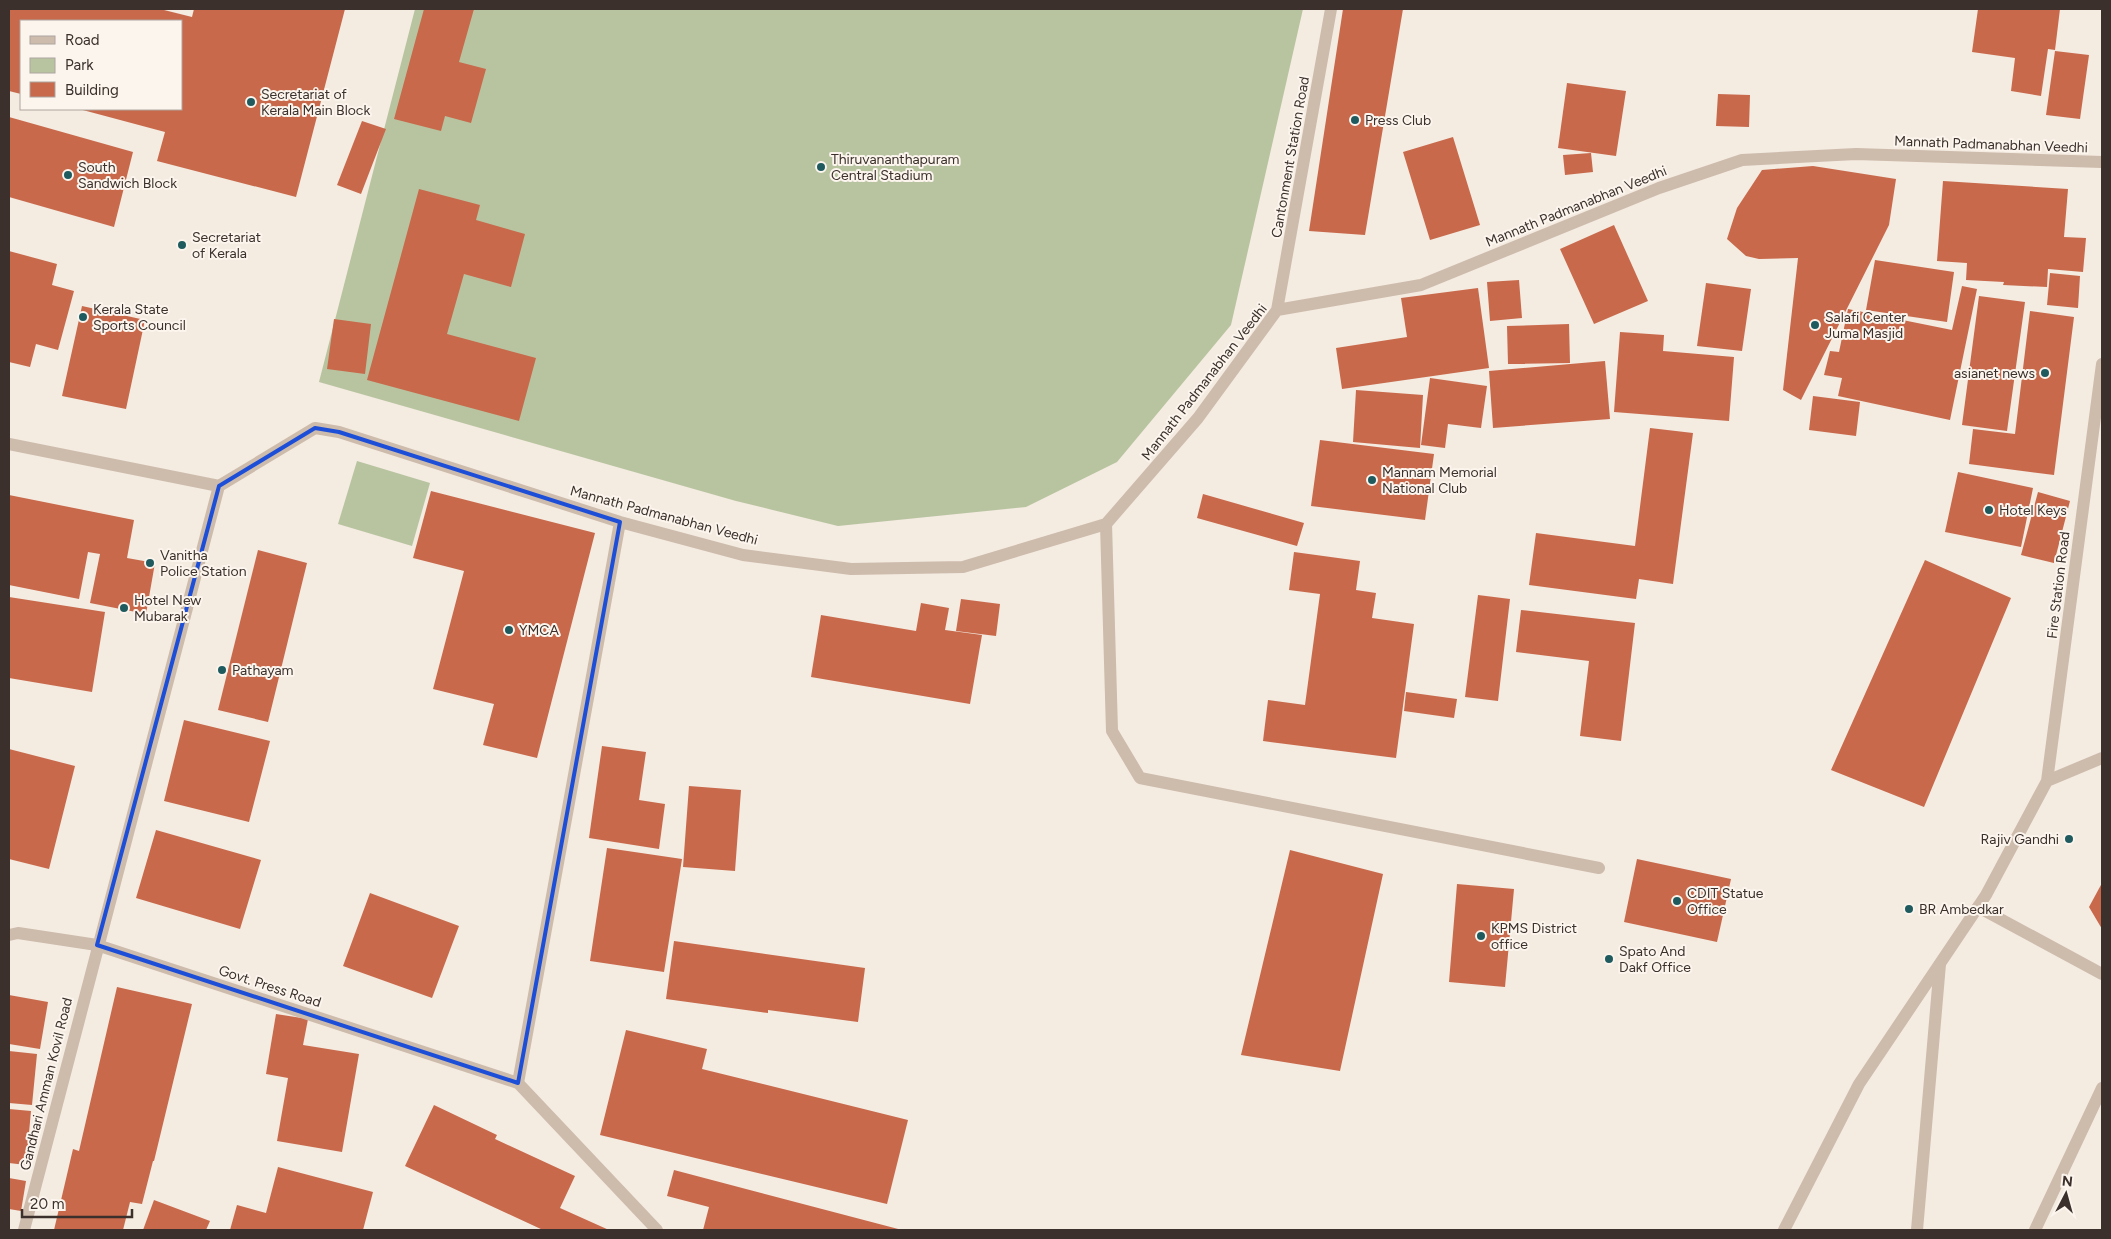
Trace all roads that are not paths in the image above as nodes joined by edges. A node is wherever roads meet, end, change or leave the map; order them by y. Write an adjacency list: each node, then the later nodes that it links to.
1 (1331, 9): 3 (street, Cantonment Station Road)
2 (2102, 162): 3 (street, Mannath Padmanabhan Veedhi)
3 (1277, 310): 8 (street, Mannath Padmanabhan Veedhi)
4 (2102, 364): 10 (street, Fire Station Road)
5 (9, 444): 6 (street)
6 (219, 486): 7 (street, Mannath Padmanabhan Veedhi); 14 (street, Gandhari Amman Kovil Road)
7 (620, 522): 8 (street, Mannath Padmanabhan Veedhi); 17 (street)
8 (1106, 524): 11 (street)
9 (2102, 758): 10 (street)
10 (2047, 781): 12 (street)
11 (1599, 868)
12 (1978, 907): 15 (street); 16 (street)
13 (9, 935): 14 (street, Govt. Press Road)
14 (97, 945): 17 (street, Govt. Press Road); 19 (street, Gandhari Amman Kovil Road)
15 (1940, 964): 21 (street); 22 (street)
16 (2102, 974)
17 (518, 1082): 20 (street)
18 (2102, 1088): 23 (street)
19 (24, 1230)
20 (657, 1230)
21 (1784, 1230)
22 (1918, 1230)
23 (2035, 1230)

